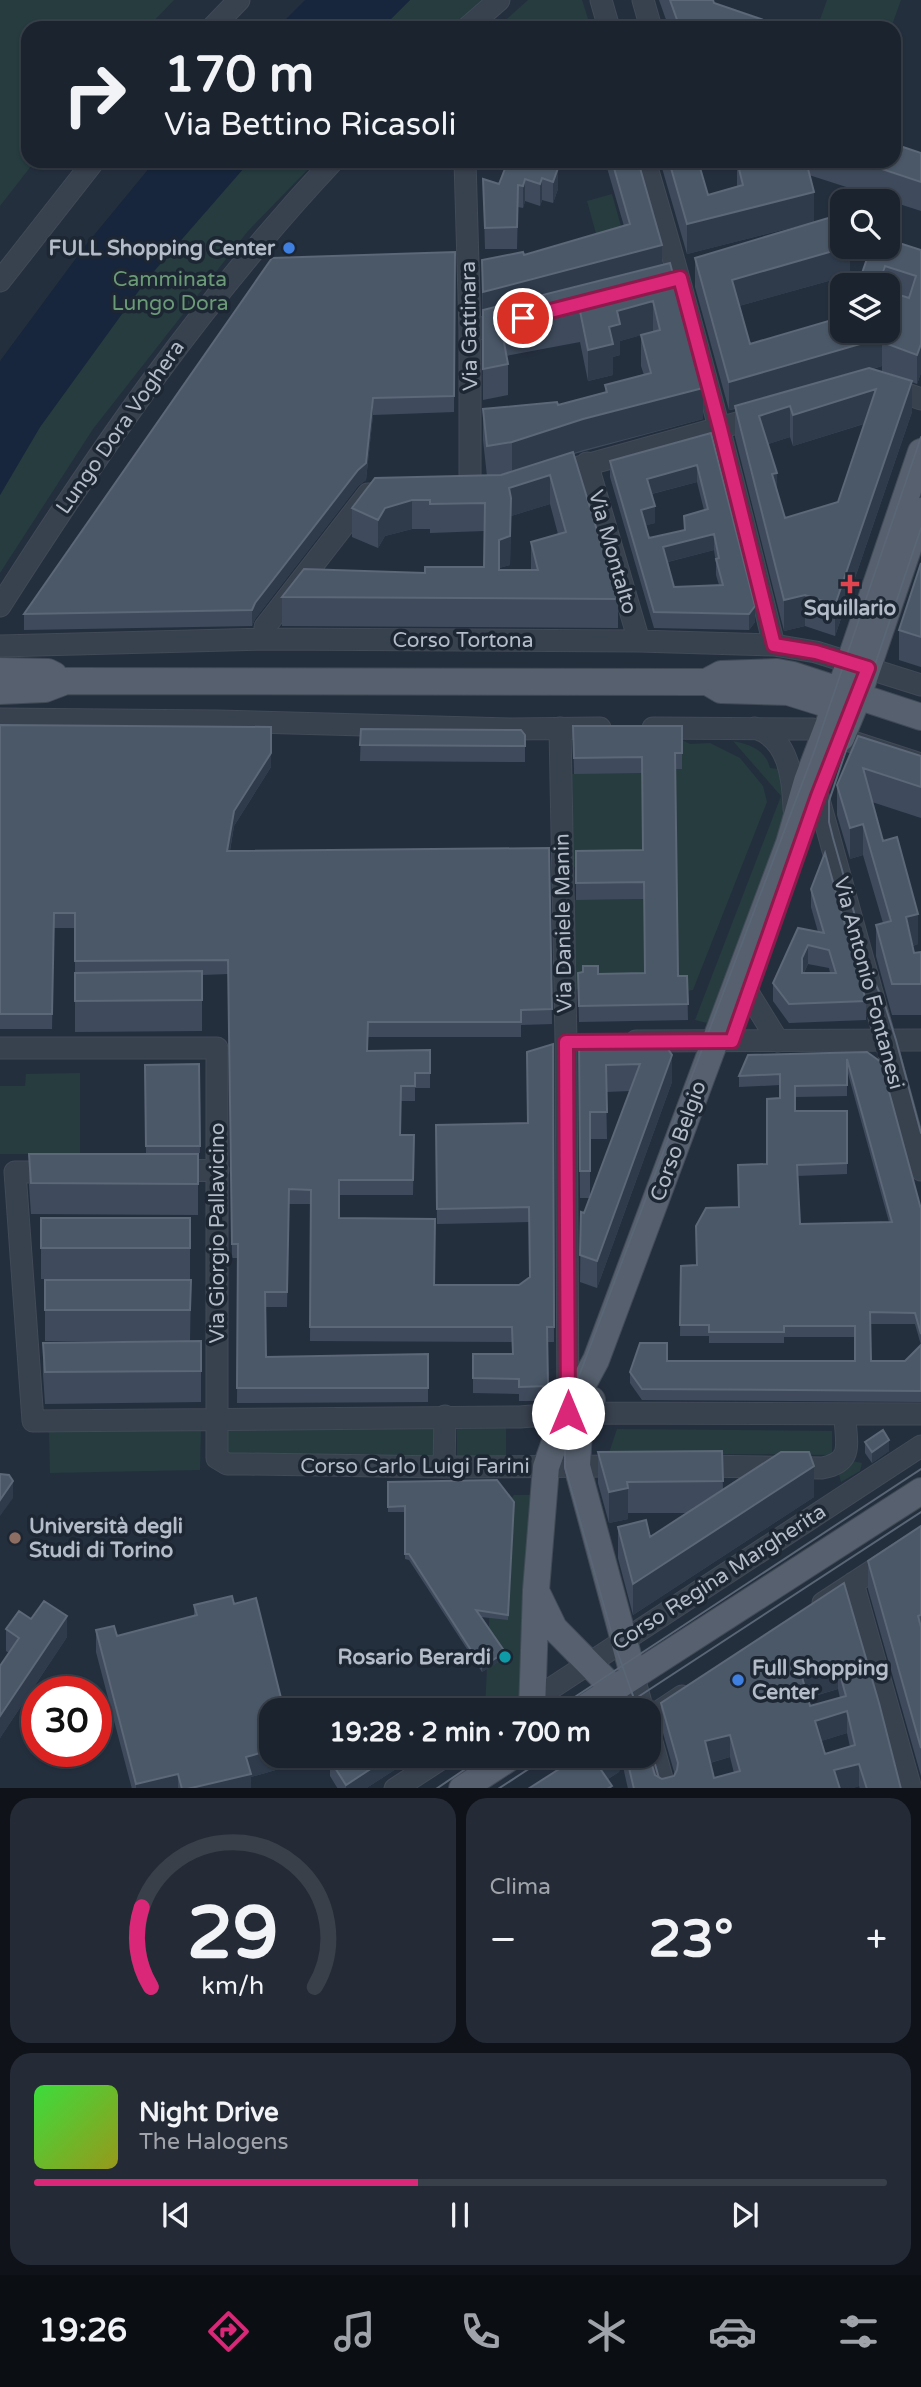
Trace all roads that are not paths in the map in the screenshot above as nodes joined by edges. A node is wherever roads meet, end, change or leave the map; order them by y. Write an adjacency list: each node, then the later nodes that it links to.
1 (239, 0): 5 (street)
2 (499, 0): 6 (street)
3 (601, 0): 7 (street)
4 (643, 0): 8 (street)
5 (219, 21)
6 (475, 21)
7 (607, 21)
8 (650, 21)
9 (89, 168): 14 (street)
10 (327, 168): 28 (street, Lungo Dora Voghera)
11 (465, 168): 17 (street, Via Gattinara)
12 (648, 168): 13 (street)
13 (687, 276): 15 (street); 21 (street)
14 (0, 281)
15 (654, 284)
16 (523, 318): 17 (street)
17 (470, 331): 25 (street, Via Gattinara)
18 (864, 387): 19 (street)
19 (921, 399)
20 (786, 409): 21 (street)
21 (720, 428): 23 (street); 31 (street)
22 (921, 452): 33 (main road, Corso Belgio)
23 (587, 463): 24 (street); 30 (street, Via Montalto)
24 (525, 483)
25 (444, 492)
26 (393, 494): 29 (street)
27 (921, 511): 33 (main road, Corso Belgio)
28 (0, 606)
29 (265, 639): 30 (street, Corso Tortona); 32 (street, Corso Tortona)
30 (639, 641): 31 (street, Corso Tortona)
31 (774, 645): 33 (street, Corso Tortona)
32 (0, 646)
33 (859, 665): 36 (street, Corso Tortona); 38 (main road, Corso Belgio)
34 (0, 671): 35 (main road, Corso Tortona)
35 (66, 681): 37 (main road, Corso Tortona); 38 (main road, Corso Tortona)
36 (921, 685)
37 (0, 691)
38 (846, 701): 39 (main road, Corso Tortona); 43 (main road, Corso Tortona); 44 (main road, Corso Belgio)
39 (921, 717)
40 (0, 719): 41 (street)
41 (560, 728): 42 (street); 54 (street, Via Daniele Manin)
42 (752, 728): 44 (street); 47 (street)
43 (921, 731)
44 (834, 735): 45 (street); 46 (main road, Corso Belgio); 47 (main road, Corso Belgio)
45 (921, 764)
46 (818, 796): 48 (main road, Corso Belgio); 53 (street, Via Antonio Fontanesi)
47 (794, 825): 51 (main road, Corso Belgio)
48 (749, 994): 51 (main road, Corso Belgio); 52 (street)
49 (921, 1040): 53 (street)
50 (620, 1041): 51 (street)
51 (723, 1041): 52 (street); 61 (main road, Corso Belgio)
52 (778, 1041): 53 (street)
53 (884, 1041): 58 (street, Via Antonio Fontanesi)
54 (566, 1042): 55 (street); 61 (street, Via Daniele Manin)
55 (593, 1042)
56 (0, 1048): 57 (street, Via Giorgio Pallavicino)
57 (218, 1170): 59 (street); 65 (street, Via Giorgio Pallavicino)
58 (921, 1170)
59 (150, 1171)
60 (69, 1172): 65 (street)
61 (577, 1413): 62 (street); 64 (street); 67 (main road, Corso Belgio); 71 (main road, Corso Belgio)
62 (845, 1414): 63 (street); 72 (street)
63 (921, 1414)
64 (445, 1416): 65 (street); 70 (street)
65 (215, 1418): 70 (street, Corso Carlo Luigi Farini)
66 (921, 1446): 74 (street, Corso Regina Margherita)
67 (577, 1466): 68 (street, Corso Carlo Luigi Farini); 71 (street, Corso Carlo Luigi Farini); 79 (main road, Corso Belgio)
68 (650, 1466)
69 (677, 1466): 72 (street)
70 (444, 1467): 71 (street, Corso Carlo Luigi Farini)
71 (545, 1467): 77 (main road, Corso Belgio)
72 (822, 1468): 74 (street)
73 (921, 1490): 81 (main road, Corso Regina Margherita)
74 (835, 1500): 79 (street, Corso Regina Margherita)
75 (921, 1539): 76 (street)
76 (853, 1583): 78 (street); 95 (street)
77 (536, 1590): 80 (main road); 83 (main road, Corso Belgio)
78 (808, 1613)
79 (624, 1639): 80 (street, Corso Regina Margherita); 81 (main road, Corso Belgio)
80 (587, 1663): 81 (main road); 84 (street, Corso Regina Margherita)
81 (624, 1681): 85 (main road, Corso Regina Margherita); 86 (street); 87 (street)
82 (696, 1687): 88 (street)
83 (529, 1698)
84 (540, 1698)
85 (599, 1698)
86 (631, 1698)
87 (635, 1698)
88 (661, 1710)
89 (427, 1768): 92 (street)
90 (494, 1768): 93 (main road)
91 (660, 1768): 94 (street)
92 (396, 1788)
93 (462, 1788)
94 (666, 1788)
95 (911, 1788)

